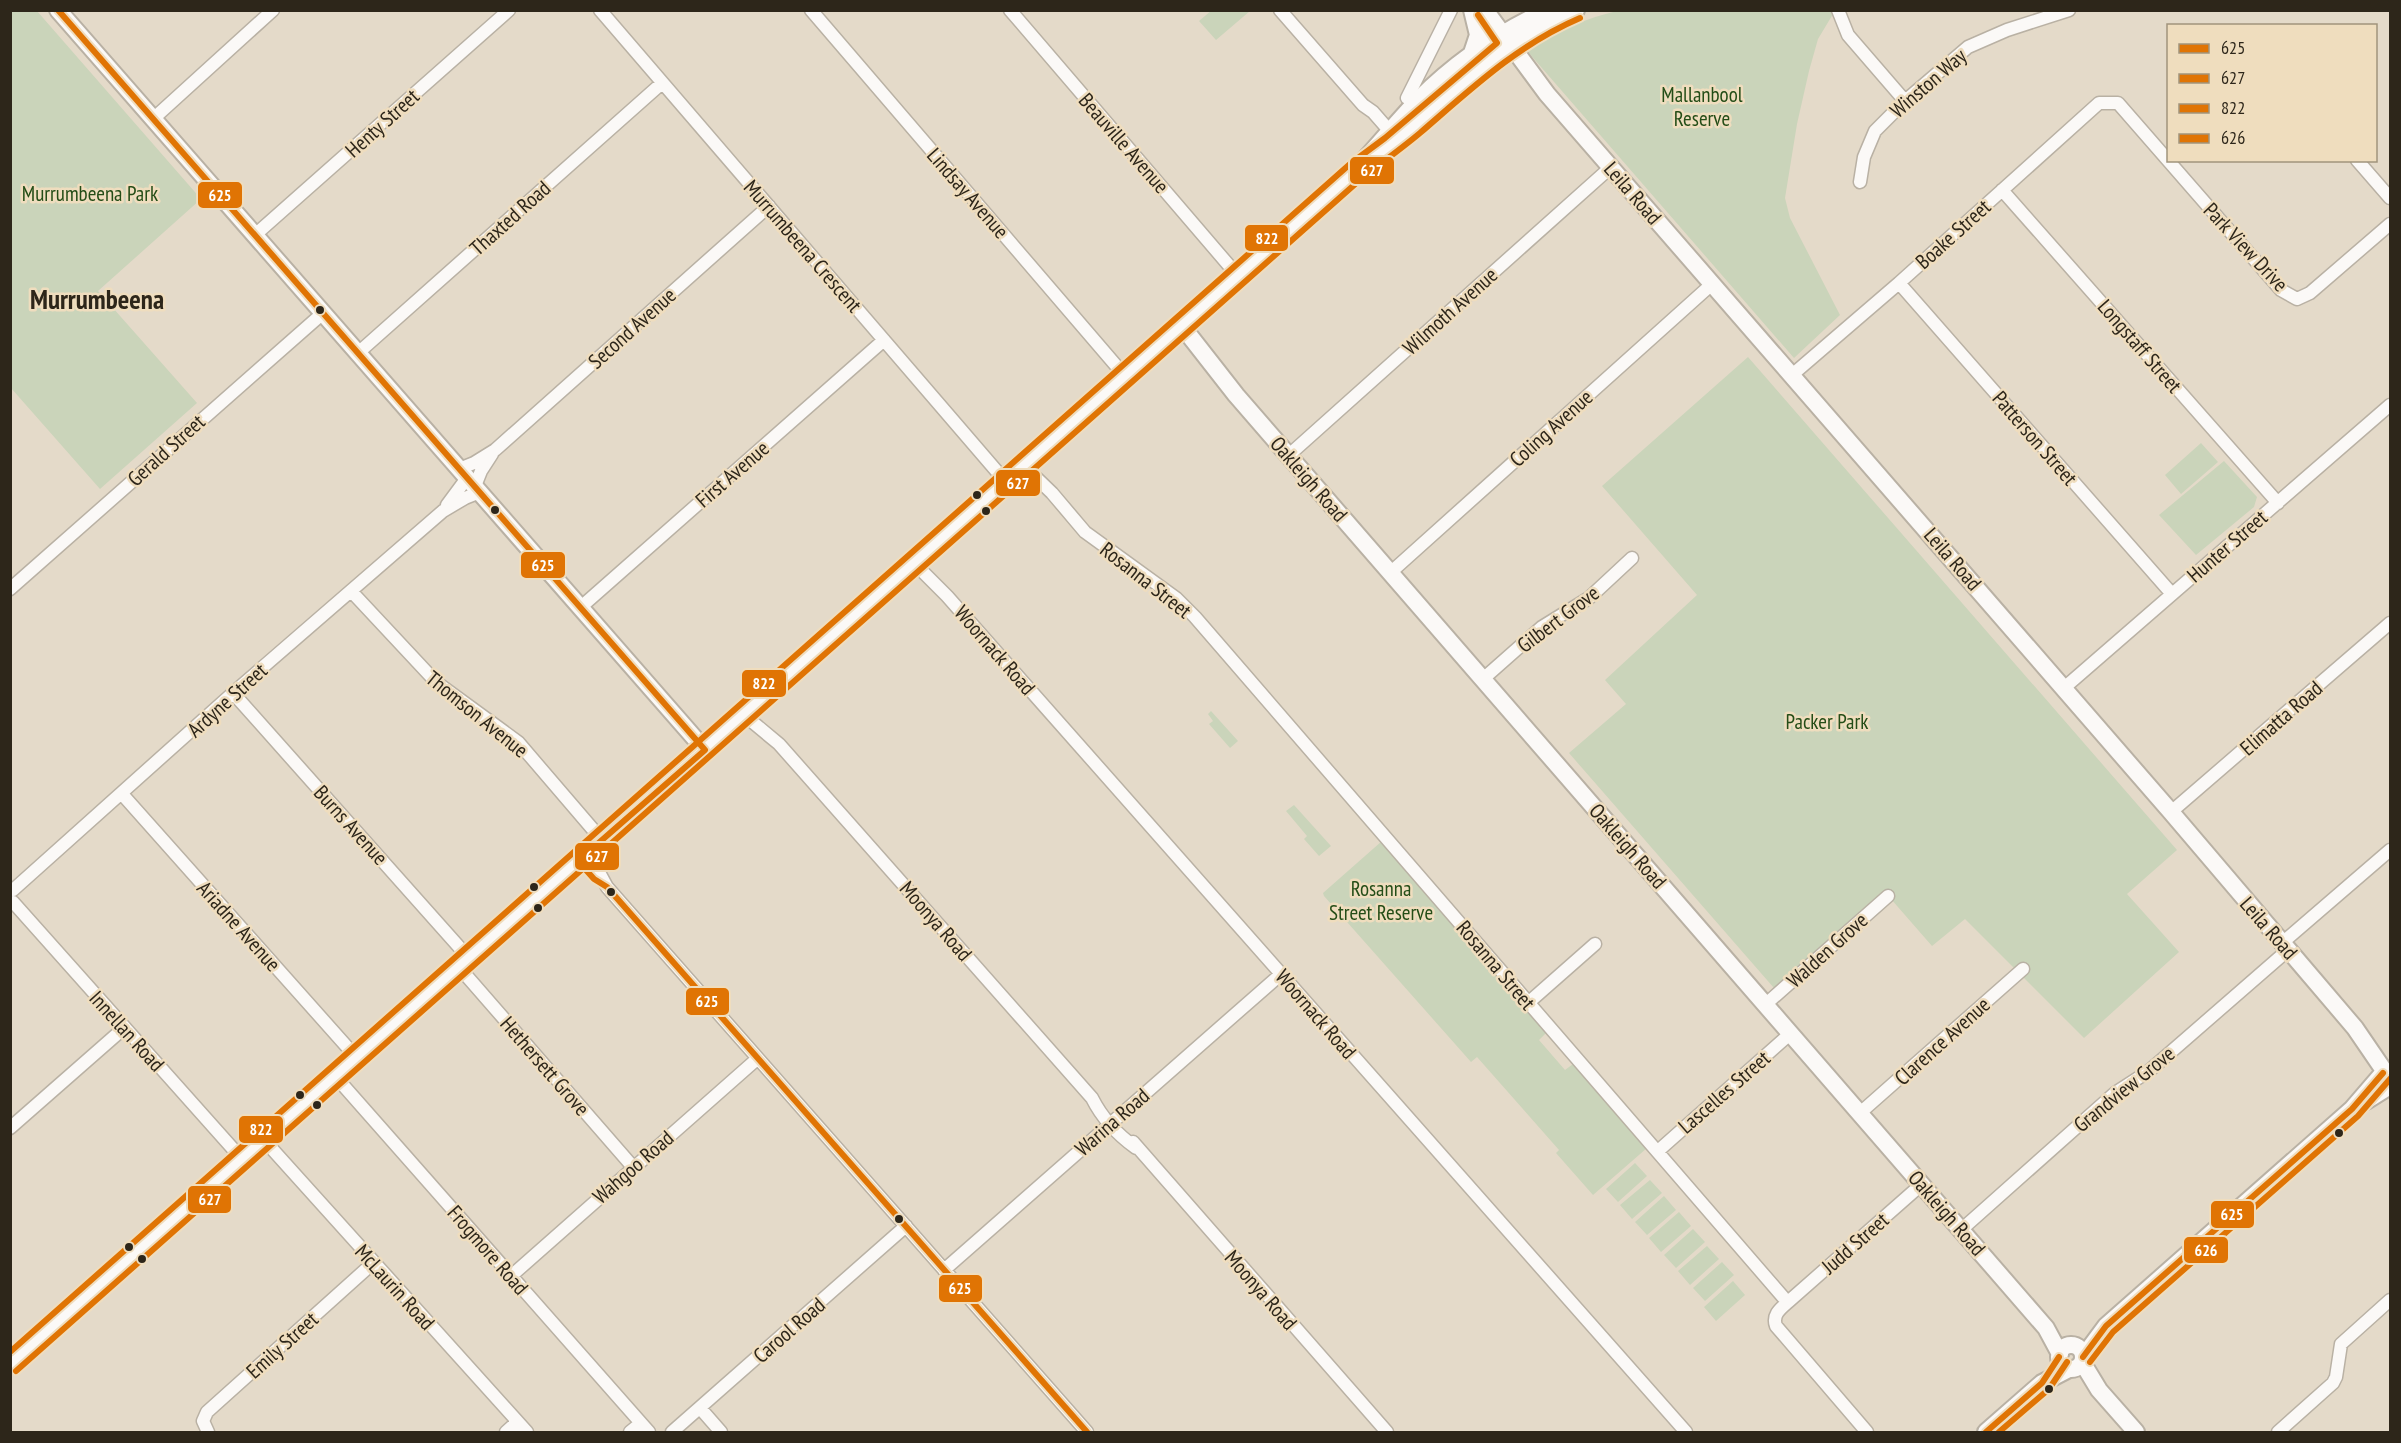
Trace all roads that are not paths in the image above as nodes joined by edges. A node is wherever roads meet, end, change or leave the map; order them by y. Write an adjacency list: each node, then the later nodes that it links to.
1 (58, 10): 23 (street)
2 (273, 10): 23 (street)
3 (509, 10): 34 (street, Henty Street)
4 (600, 10): 19 (street, Murrumbeena Crescent)
5 (811, 10): 43 (street, Lindsay Avenue)
6 (1010, 10): 35 (street, Beauville Avenue)
7 (1280, 10): 24 (street)
8 (1451, 10): 20 (street)
9 (1472, 10): 18 (street)
10 (1485, 10): 17 (street, Leila Road)
11 (1493, 10): 16 (street)
12 (1548, 10): 16 (street)
13 (1576, 10): 17 (street)
14 (1838, 10): 21 (street)
15 (2069, 10): 21 (street, Winston Way)
16 (1520, 25): 17 (street)
17 (1503, 42): 18 (street); 24 (street); 28 (street, Leila Road)
18 (1472, 54): 24 (street)
19 (662, 83): 32 (street, Murrumbeena Crescent); 41 (street, Thaxted Road)
20 (1407, 98)
21 (1905, 101): 29 (street, Winston Way)
22 (2118, 103): 25 (street, Park View Drive); 30 (street, Boake Street)
23 (153, 119): 34 (street)
24 (1391, 138): 35 (street)
25 (2167, 159)
26 (2169, 162): 33 (street, Park View Drive)
27 (2359, 162): 31 (street)
28 (1611, 167): 37 (street, Leila Road); 46 (street, Wilmoth Avenue)
29 (1860, 182)
30 (2002, 190): 36 (street, Boake Street); 50 (street, Longstaff Street)
31 (2391, 198)
32 (769, 206): 40 (street, Murrumbeena Crescent); 45 (street, Second Avenue)
33 (2391, 224)
34 (255, 236): 38 (street)
35 (1238, 276): 39 (street)
36 (1899, 283): 42 (street, Boake Street); 57 (street, Patterson Street)
37 (1712, 284): 42 (street, Leila Road); 54 (street, Coling Avenue)
38 (322, 313): 41 (street); 55 (street, Gerald Street)
39 (1178, 329): 43 (street); 46 (street, Oakleigh Road)
40 (884, 340): 49 (street, Murrumbeena Crescent); 58 (street, First Avenue)
41 (358, 353): 48 (street)
42 (1792, 375): 61 (street, Leila Road)
43 (1125, 376): 47 (street)
44 (2391, 405): 50 (street, Hunter Street)
45 (495, 450): 48 (street, Second Avenue); 48 (street, Second Avenue)
46 (1289, 455): 54 (street, Oakleigh Road)
47 (1027, 464): 49 (street); 77 (street, Rosanna Street)
48 (470, 481): 51 (street, Ardyne Street); 51 (street, Ardyne Street); 58 (street)
49 (1006, 482): 53 (street)
50 (2278, 503): 57 (street, Hunter Street)
51 (443, 511): 56 (street, Ardyne Street)
52 (1632, 558): 60 (street, Gilbert Grove)
53 (918, 561): 63 (street); 76 (street, Woornack Road)
54 (1390, 573): 60 (street, Oakleigh Road)
55 (10, 589)
56 (351, 591): 62 (street, Ardyne Street); 67 (street, Thomson Avenue)
57 (2172, 594): 61 (street, Hunter Street)
58 (581, 608): 64 (street)
59 (2391, 623): 66 (street, Elimatta Road)
60 (1483, 679): 78 (street, Oakleigh Road)
61 (2064, 688): 66 (street, Leila Road)
62 (234, 693): 65 (street, Ardyne Street); 74 (street, Burns Avenue)
63 (749, 711): 64 (street); 86 (street, Moonya Road)
64 (705, 750): 67 (street)
65 (122, 794): 70 (street, Ardyne Street); 81 (street, Ariadne Avenue)
66 (2171, 812): 73 (street, Leila Road)
67 (602, 840): 69 (street)
68 (2391, 850): 73 (street, Grandview Grove)
69 (581, 859): 74 (street); 82 (street)
70 (12, 896): 79 (street, Innellan Road)
71 (1888, 896): 78 (street, Walden Grove)
72 (1595, 944): 77 (street)
73 (2285, 946): 83 (street, Leila Road); 94 (street, Grandview Grove)
74 (463, 962): 81 (street); 91 (street, Hethersett Grove)
75 (2024, 969): 85 (street, Clarence Avenue)
76 (1281, 974): 86 (street, Warina Road); 113 (street, Woornack Road)
77 (1528, 1003): 89 (street, Rosanna Street)
78 (1766, 1004): 80 (street, Oakleigh Road)
79 (124, 1028): 87 (street); 90 (street, Innellan Road)
80 (1791, 1034): 85 (street, Oakleigh Road); 89 (street, Lascelles Street)
81 (356, 1057): 84 (street)
82 (757, 1059): 91 (street, Wahgoo Road); 93 (street)
83 (2388, 1072): 100 (street)
84 (335, 1076): 88 (street); 97 (street, Frogmore Road)
85 (1860, 1113): 92 (street, Oakleigh Road)
86 (1113, 1121): 96 (street, Warina Road); 112 (street, Moonya Road)
87 (10, 1128)
88 (264, 1140): 90 (street); 95 (street, McLaurin Road)
89 (1658, 1151): 99 (street, Rosanna Street)
90 (242, 1159): 101 (street)
91 (633, 1167): 97 (street, Wahgoo Road)
92 (1922, 1184): 94 (street, Oakleigh Road); 99 (street, Judd Street)
93 (906, 1227): 96 (street); 102 (street, Carool Road)
94 (1961, 1230): 100 (street, Oakleigh Road)
95 (373, 1263): 103 (street, McLaurin Road); 105 (street, Emily Street)
96 (944, 1270): 111 (street)
97 (511, 1276): 104 (street, Frogmore Road)
98 (2391, 1300): 117 (street)
99 (1788, 1302): 114 (street)
100 (2071, 1357): 115 (street); 116 (street, Oakleigh Road)
101 (10, 1364)
102 (700, 1408): 109 (street, Carool Road); 110 (street)
103 (517, 1422): 106 (street); 107 (street, McLaurin Road)
104 (645, 1428): 108 (street)
105 (208, 1432)
106 (506, 1432)
107 (527, 1432)
108 (630, 1432)
109 (672, 1432)
110 (722, 1432)
111 (1087, 1432)
112 (1387, 1432)
113 (1686, 1432)
114 (1867, 1432)
115 (1986, 1432)
116 (2136, 1432)
117 (2278, 1432)

